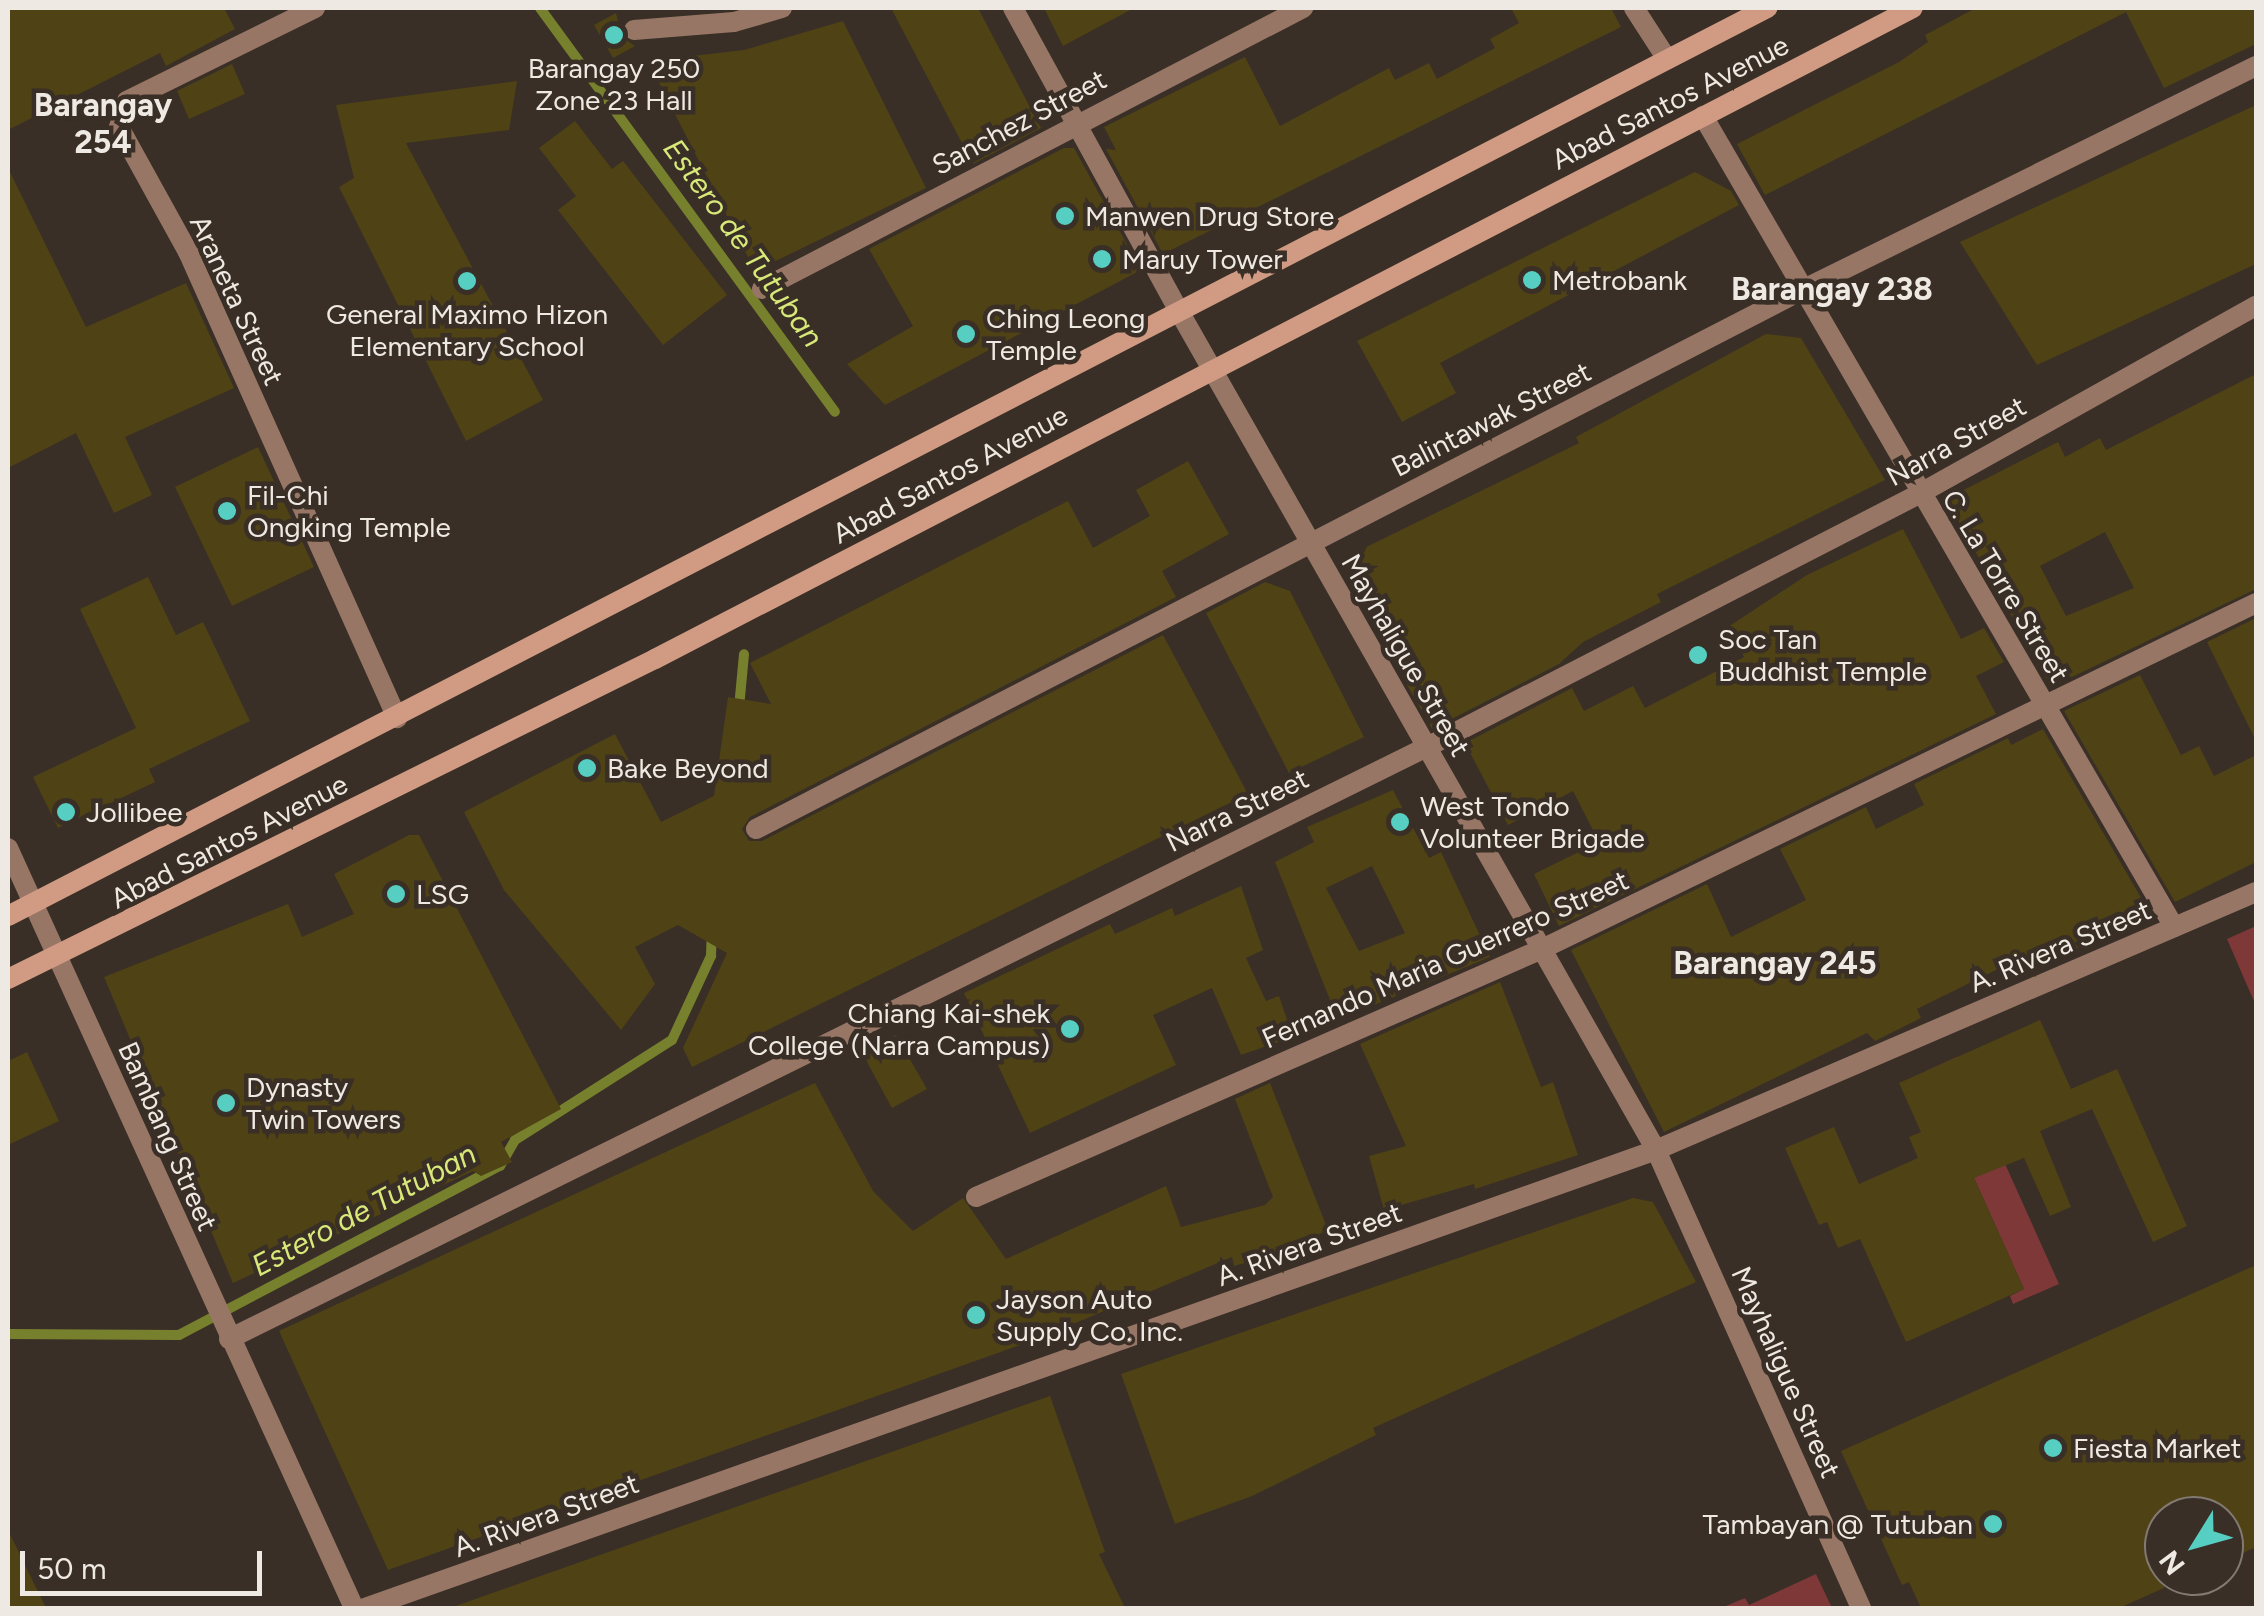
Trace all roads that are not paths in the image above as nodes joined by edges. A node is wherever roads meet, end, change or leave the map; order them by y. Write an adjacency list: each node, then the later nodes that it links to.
1 (315, 8): 22 (street, Araneta Street)
2 (782, 8): 8 (street)
3 (1014, 8): 12 (street, Mayhaligue Street)
4 (1303, 8): 12 (street, Sanchez Street)
5 (1634, 8): 9 (street)
6 (1767, 8): 9 (main road, Abad Santos Avenue)
7 (1914, 8): 11 (main road, Abad Santos Avenue)
8 (634, 30)
9 (1666, 59): 16 (main road, Abad Santos Avenue)
10 (2256, 66): 14 (street, Balintawak Street)
11 (1703, 116): 14 (street, C. La Torre Street); 17 (main road, Abad Santos Avenue)
12 (1079, 120): 13 (street, Sanchez Street); 16 (street, Mayhaligue Street)
13 (762, 289)
14 (1804, 289): 18 (street, C. La Torre Street); 19 (street, Balintawak Street)
15 (2256, 306): 18 (street, Narra Street)
16 (1180, 312): 17 (street, Mayhaligue Street); 22 (main road, Abad Santos Avenue)
17 (1211, 367): 19 (street, Mayhaligue Street); 31 (main road, Abad Santos Avenue)
18 (1919, 494): 21 (street, C. La Torre Street); 23 (street, Narra Street)
19 (1309, 541): 23 (street, Mayhaligue Street); 24 (street, Balintawak Street)
20 (2256, 603): 21 (street, Fernando Maria Guerrero Street)
21 (2045, 706): 29 (street, C. La Torre Street); 30 (street, Fernando Maria Guerrero Street)
22 (397, 718): 27 (main road, Abad Santos Avenue)
23 (1426, 747): 30 (street, Mayhaligue Street); 35 (street, Narra Street)
24 (756, 830)
25 (8, 848): 27 (street, Bambang Street)
26 (2256, 892): 29 (street, A. Rivera Street)
27 (33, 904): 28 (main road, Abad Santos Avenue); 31 (street, Bambang Street)
28 (8, 916)
29 (2174, 927): 33 (street, A. Rivera Street)
30 (1542, 949): 33 (street, Mayhaligue Street); 34 (street, Fernando Maria Guerrero Street)
31 (57, 957): 32 (main road, Abad Santos Avenue); 35 (street, Bambang Street)
32 (8, 979)
33 (1656, 1150): 37 (street, A. Rivera Street); 38 (street, Mayhaligue Street)
34 (976, 1197)
35 (225, 1331): 36 (street, Bambang Street)
36 (354, 1608)
37 (365, 1608)
38 (1862, 1608)

